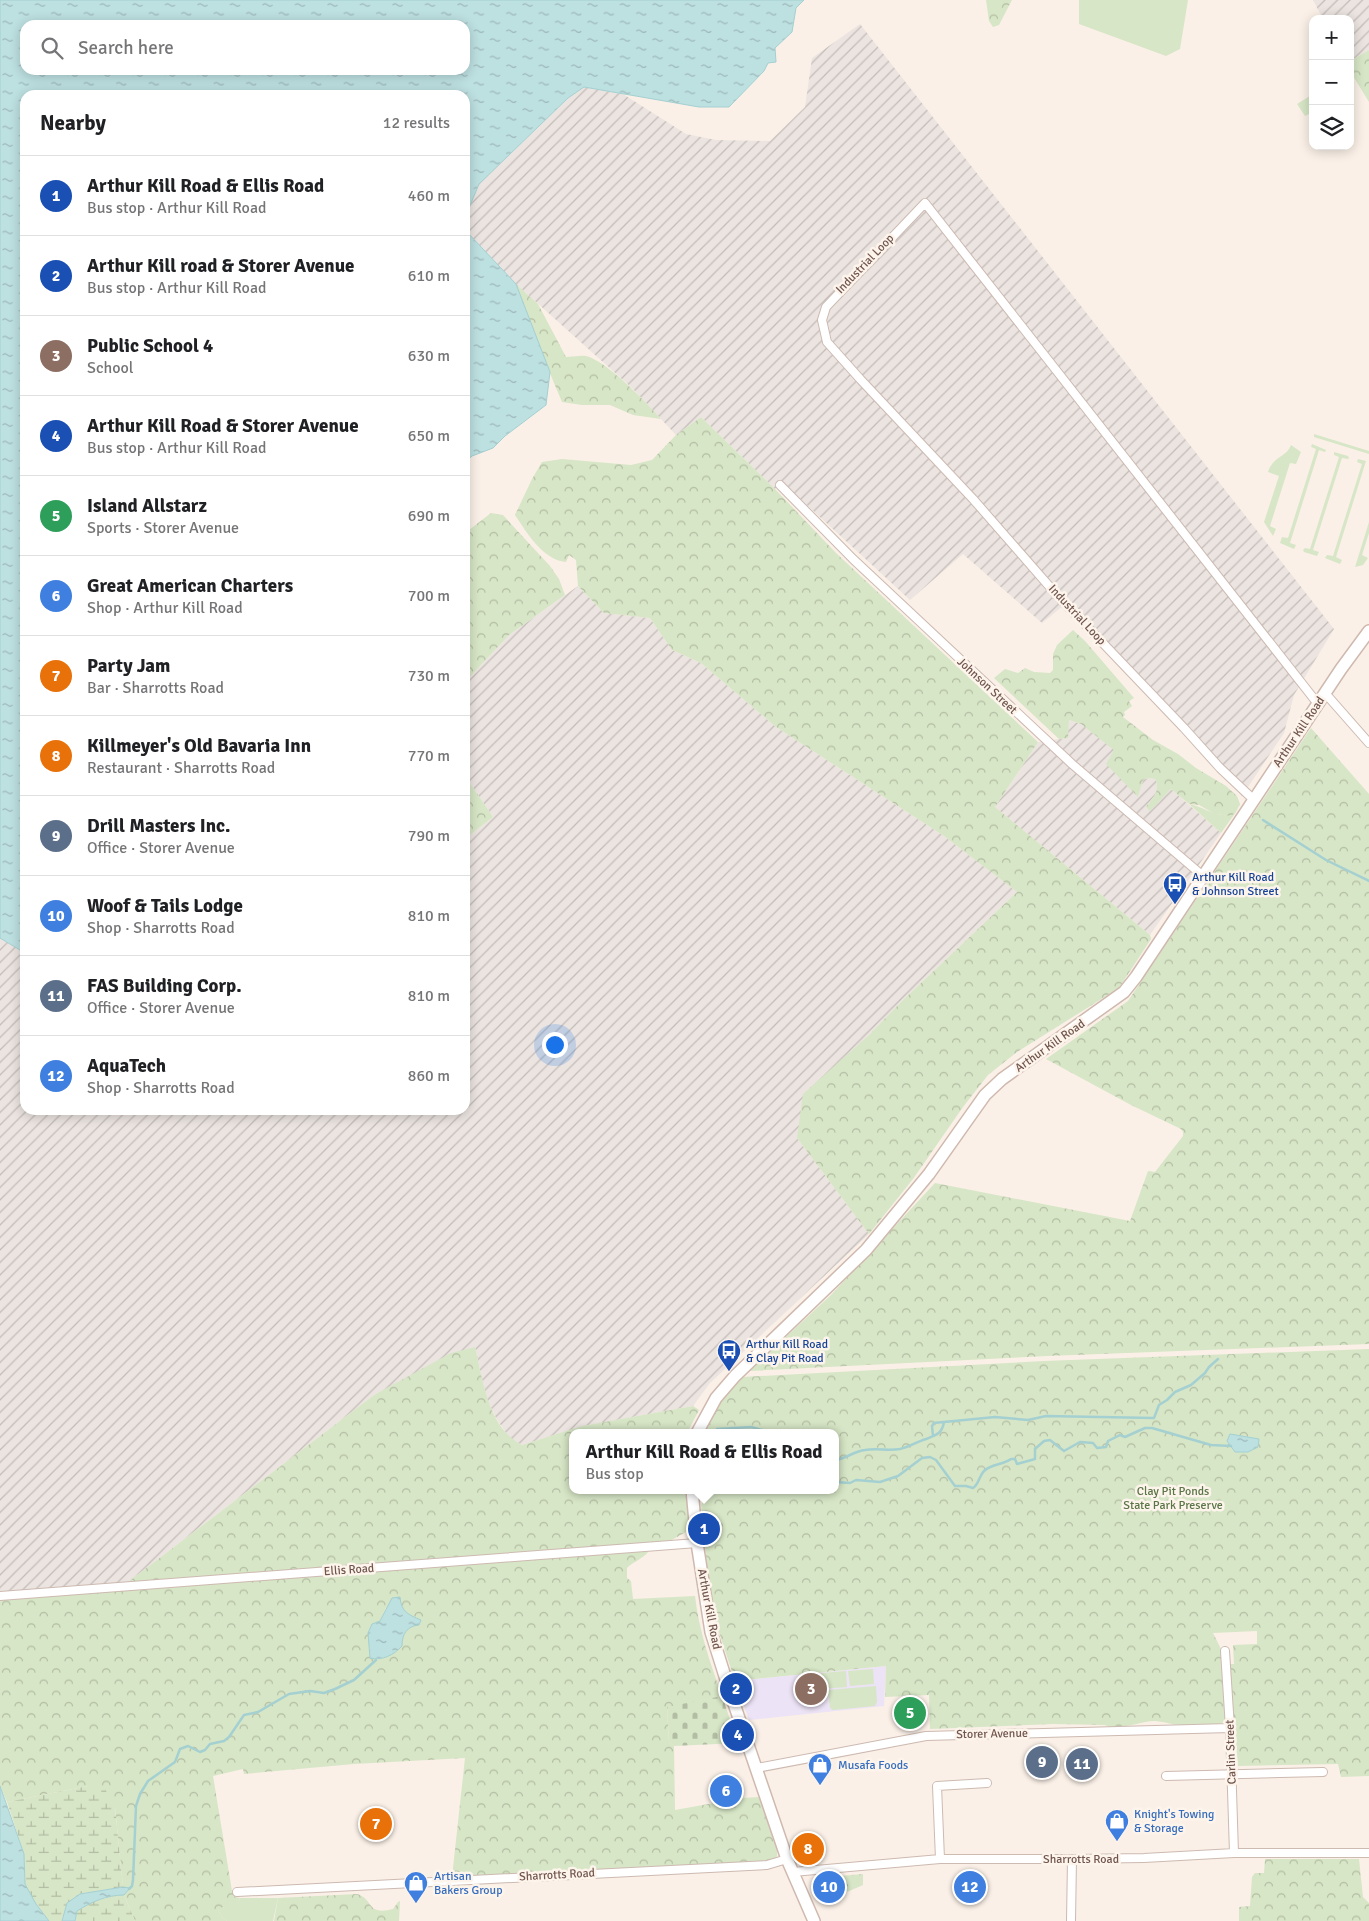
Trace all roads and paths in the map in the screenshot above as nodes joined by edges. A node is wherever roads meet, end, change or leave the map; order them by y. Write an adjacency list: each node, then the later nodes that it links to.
1 (780, 485): 7 (street, Johnson Street)
2 (1369, 631): 3 (street, Arthur Kill Road)
3 (1325, 693): 4 (street, Arthur Kill Road); 5 (street)
4 (1318, 704): 6 (street, Arthur Kill Road); 6 (street, Industrial Loop)
5 (1369, 743)
6 (1254, 800): 7 (street, Arthur Kill Road)
7 (1203, 876): 8 (street, Arthur Kill Road)
8 (699, 1429)
9 (692, 1494): 10 (street, Arthur Kill Road)
10 (697, 1543): 11 (street, Ellis Road); 14 (street, Arthur Kill Road)
11 (0, 1596)
12 (1225, 1651): 13 (street, Carlin Street)
13 (1230, 1728): 14 (street, Storer Avenue); 16 (street, Carlin Street)
14 (757, 1768): 21 (street, Arthur Kill Road)
15 (1323, 1772): 16 (street)
16 (1232, 1774): 17 (street); 19 (street, Carlin Street)
17 (1166, 1776)
18 (987, 1784): 22 (street)
19 (1234, 1853): 20 (street, Sharrotts Road); 23 (street, Sharrotts Road)
20 (1369, 1853)
21 (787, 1859): 24 (street, Arthur Kill Road); 25 (street, Sharrotts Road)
22 (940, 1859): 23 (street, Sharrotts Road); 24 (street, Sharrotts Road)
23 (1072, 1859): 27 (street)
24 (793, 1872): 26 (street, Arthur Kill Road)
25 (237, 1892)
26 (814, 1921)
27 (1071, 1921)

